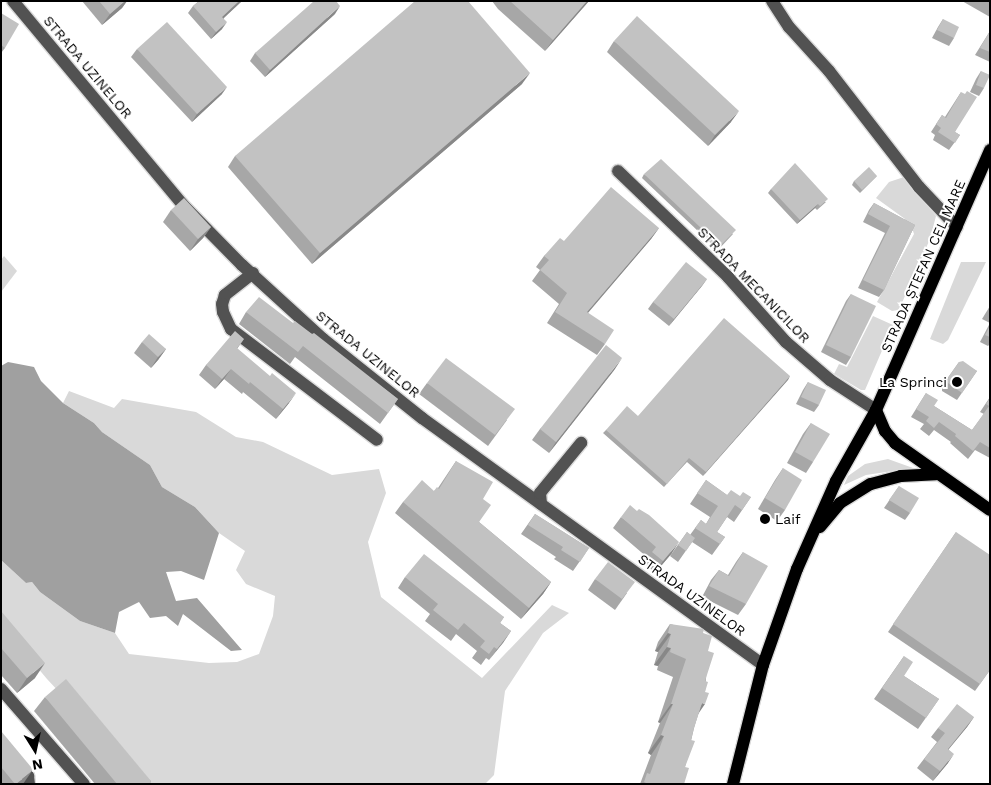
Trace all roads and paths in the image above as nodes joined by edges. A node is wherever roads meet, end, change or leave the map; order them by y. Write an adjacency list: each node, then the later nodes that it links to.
1 (13, 1): 6 (street, STRADA UZINELOR)
2 (772, 1): 5 (street)
3 (990, 150): 5 (main road, STRADA ȘTEFAN CEL MARE)
4 (618, 171): 7 (street, STRADA MECANICILOR)
5 (958, 227): 7 (main road, STRADA ȘTEFAN CEL MARE)
6 (253, 273): 8 (street); 11 (street, STRADA UZINELOR)
7 (876, 410): 10 (main road); 13 (main road, STRADA ȘTEFAN CEL MARE)
8 (377, 440)
9 (581, 443): 11 (street)
10 (936, 474): 12 (main road); 13 (main road)
11 (541, 504): 14 (street, STRADA UZINELOR)
12 (989, 509)
13 (812, 536): 14 (main road, STRADA ȘTEFAN CEL MARE)
14 (762, 665): 19 (main road, STRADA ȘTEFAN CEL MARE)
15 (1, 689): 18 (street)
16 (1, 743): 17 (street)
17 (29, 784)
18 (84, 784)
19 (733, 784)

